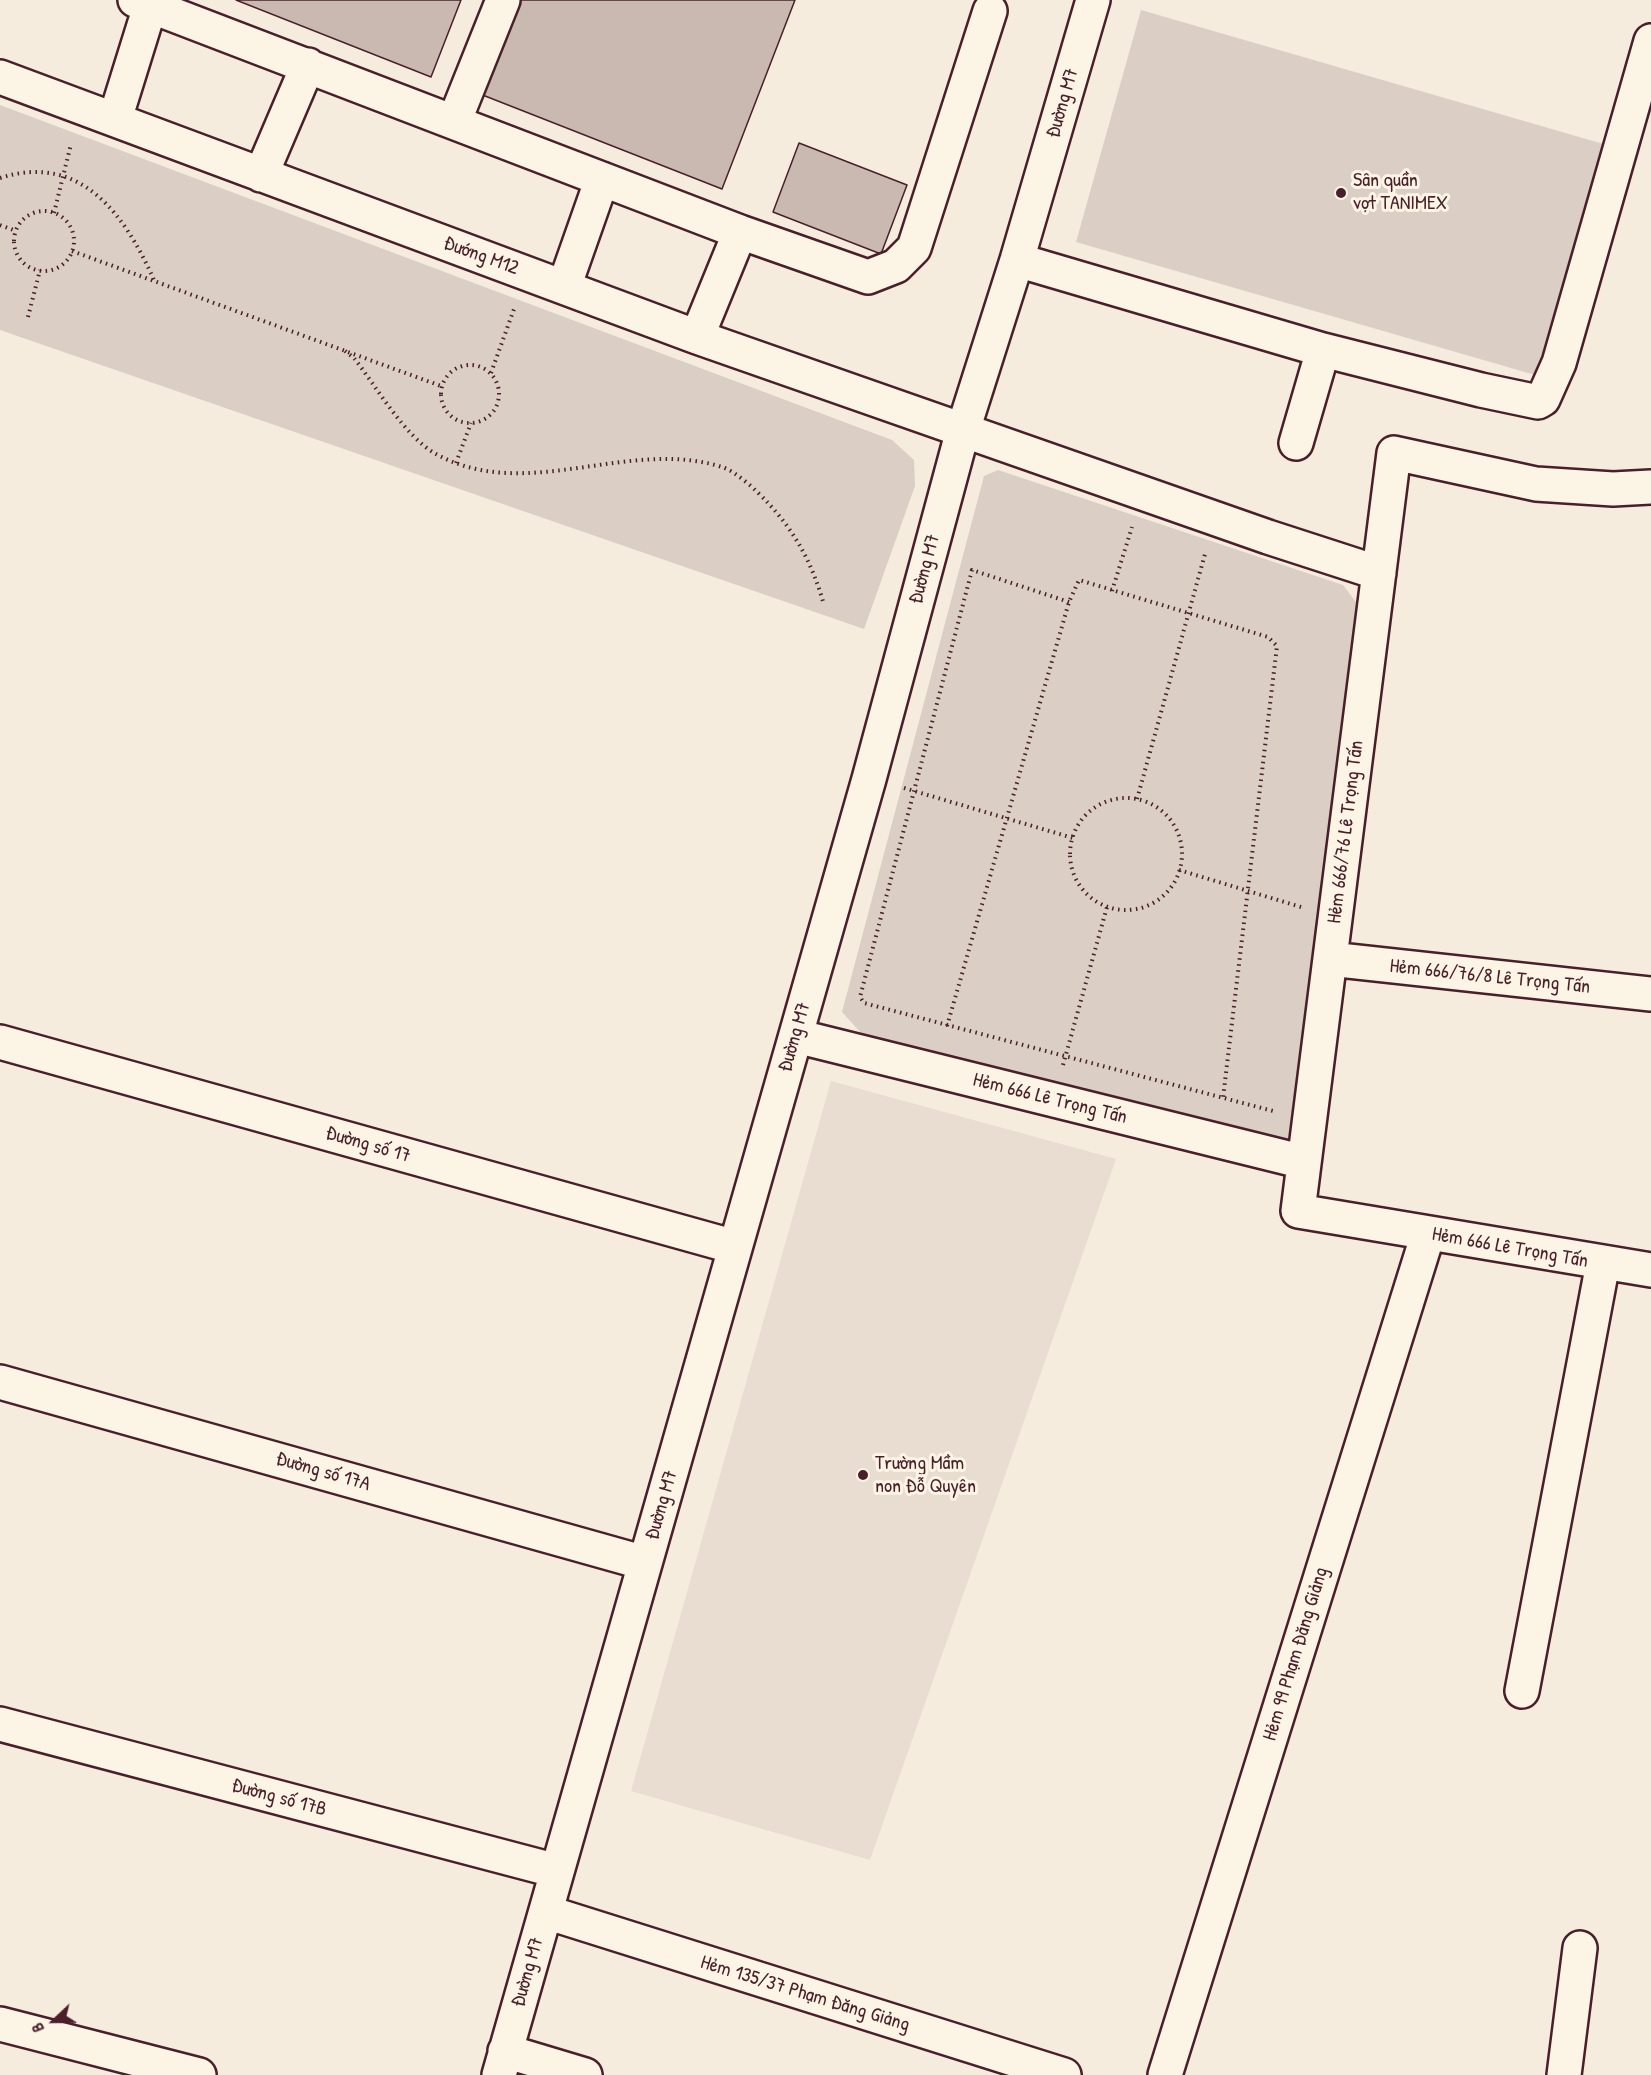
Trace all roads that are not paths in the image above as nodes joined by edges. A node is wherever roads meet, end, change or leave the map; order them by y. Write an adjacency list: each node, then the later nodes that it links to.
1 (503, 0): 9 (street)
2 (1093, 0): 13 (street, Đường M7)
3 (146, 2): 6 (street); 8 (street)
4 (990, 11): 12 (street)
5 (1651, 41): 16 (street)
6 (308, 65): 9 (street); 10 (street)
7 (0, 77): 8 (street, Đướng M12)
8 (115, 119): 10 (street, Đướng M12)
9 (454, 122): 11 (street)
10 (261, 174): 14 (street, Đướng M12)
11 (602, 179): 12 (street); 14 (street)
12 (740, 232): 15 (street)
13 (1017, 260): 16 (street); 17 (street, Đường M7)
14 (564, 287): 15 (street, Đướng M12)
15 (697, 337): 17 (street, Đướng M12)
16 (1323, 350): 18 (street)
17 (963, 430): 20 (street, Đướng M12); 23 (street, Đường M7)
18 (1296, 443)
19 (1651, 487): 20 (street, Hẻm 666/76 Lê Trọng Tấn)
20 (1379, 573): 21 (street, Hẻm 666/76 Lê Trọng Tấn)
21 (1330, 960): 22 (street, Hẻm 666/76/8 Lê Trọng Tấn); 25 (street, Hẻm 666/76 Lê Trọng Tấn)
22 (1651, 994)
23 (796, 1036): 25 (street, Hẻm 666 Lê Trọng Tấn); 28 (street, Đường M7)
24 (0, 1042): 28 (street, Đường số 17)
25 (1304, 1162): 26 (street, Hẻm 666/76 Lê Trọng Tấn)
26 (1298, 1211): 27 (street, Hẻm 666 Lê Trọng Tấn)
27 (1428, 1234): 29 (street, Hẻm 666 Lê Trọng Tấn); 43 (street, Hẻm 99 Phạm Đăng Giảng)
28 (735, 1247): 32 (street, Đường M7)
29 (1603, 1263): 30 (street, Hẻm 666 Lê Trọng Tấn); 33 (street)
30 (1651, 1270)
31 (0, 1382): 32 (street, Đường số 17A)
32 (645, 1563): 35 (street, Đường M7)
33 (1522, 1691)
34 (0, 1724): 35 (street, Đường số 17B)
35 (557, 1871): 36 (street, Đường M7)
36 (546, 1912): 39 (street, Đường M7); 42 (street, Hẻm 135/37 Phạm Đăng Giảng)
37 (1580, 1948): 44 (street)
38 (0, 2025): 40 (street)
39 (502, 2063): 41 (street)
40 (199, 2075)
41 (585, 2075)
42 (1065, 2075)
43 (1165, 2075)
44 (1564, 2075)

